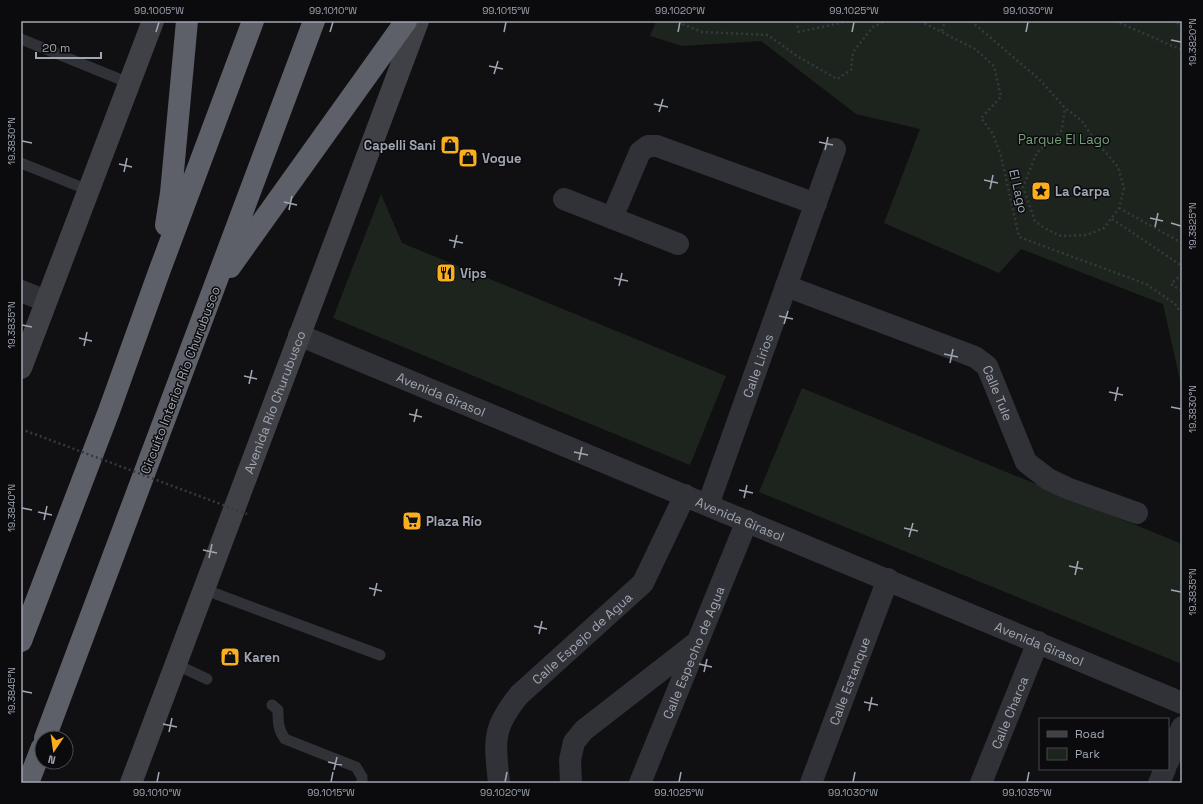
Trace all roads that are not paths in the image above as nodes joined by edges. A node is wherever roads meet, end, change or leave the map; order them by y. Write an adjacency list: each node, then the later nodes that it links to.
1 (153, 21): 8 (main road)
2 (187, 21): 16 (highway)
3 (253, 21): 16 (highway)
4 (314, 21): 18 (highway, Circuito Interior Río Churubusco)
5 (406, 21): 18 (highway)
6 (418, 21): 21 (main road, Avenida Río Churubusco)
7 (21, 39): 8 (lane)
8 (129, 84): 11 (main road)
9 (835, 149): 13 (street, Calle Lirios)
10 (21, 163): 11 (lane)
11 (88, 190): 20 (main road)
12 (564, 199): 14 (street)
13 (816, 204): 14 (street); 17 (street, Calle Lirios)
14 (612, 218): 15 (street)
15 (678, 244)
16 (159, 272): 29 (highway)
17 (786, 286): 24 (street, Calle Lirios); 25 (street, Calle Tule)
18 (214, 289): 38 (highway, Circuito Interior Río Churubusco)
19 (21, 291): 20 (street)
20 (46, 302): 22 (main road)
21 (298, 335): 23 (street, Avenida Girasol); 28 (main road, Avenida Río Churubusco)
22 (21, 368)
23 (684, 495): 24 (street, Avenida Girasol); 45 (street, Calle Espejo de Agua)
24 (708, 505): 26 (street, Avenida Girasol)
25 (1137, 513)
26 (747, 521): 27 (street, Avenida Girasol); 30 (street, Calle Especho de Agua)
27 (888, 579): 31 (street, Avenida Girasol); 48 (street, Calle Estanque)
28 (203, 589): 32 (lane); 33 (main road, Avenida Río Churubusco)
29 (21, 641)
30 (697, 642): 46 (street); 47 (street, Calle Especho de Agua)
31 (1038, 642): 35 (street, Avenida Girasol); 49 (street, Calle Charca)
32 (380, 655)
33 (175, 664): 34 (lane); 43 (main road, Avenida Río Churubusco)
34 (207, 679)
35 (1182, 703)
36 (272, 705): 44 (lane)
37 (1182, 727): 39 (street)
38 (48, 730)
39 (1169, 760)
40 (34, 768): 42 (highway)
41 (1165, 770): 50 (street)
42 (28, 783)
43 (131, 783)
44 (362, 783)
45 (499, 783)
46 (571, 783)
47 (640, 783)
48 (811, 783)
49 (981, 783)
50 (1159, 783)

